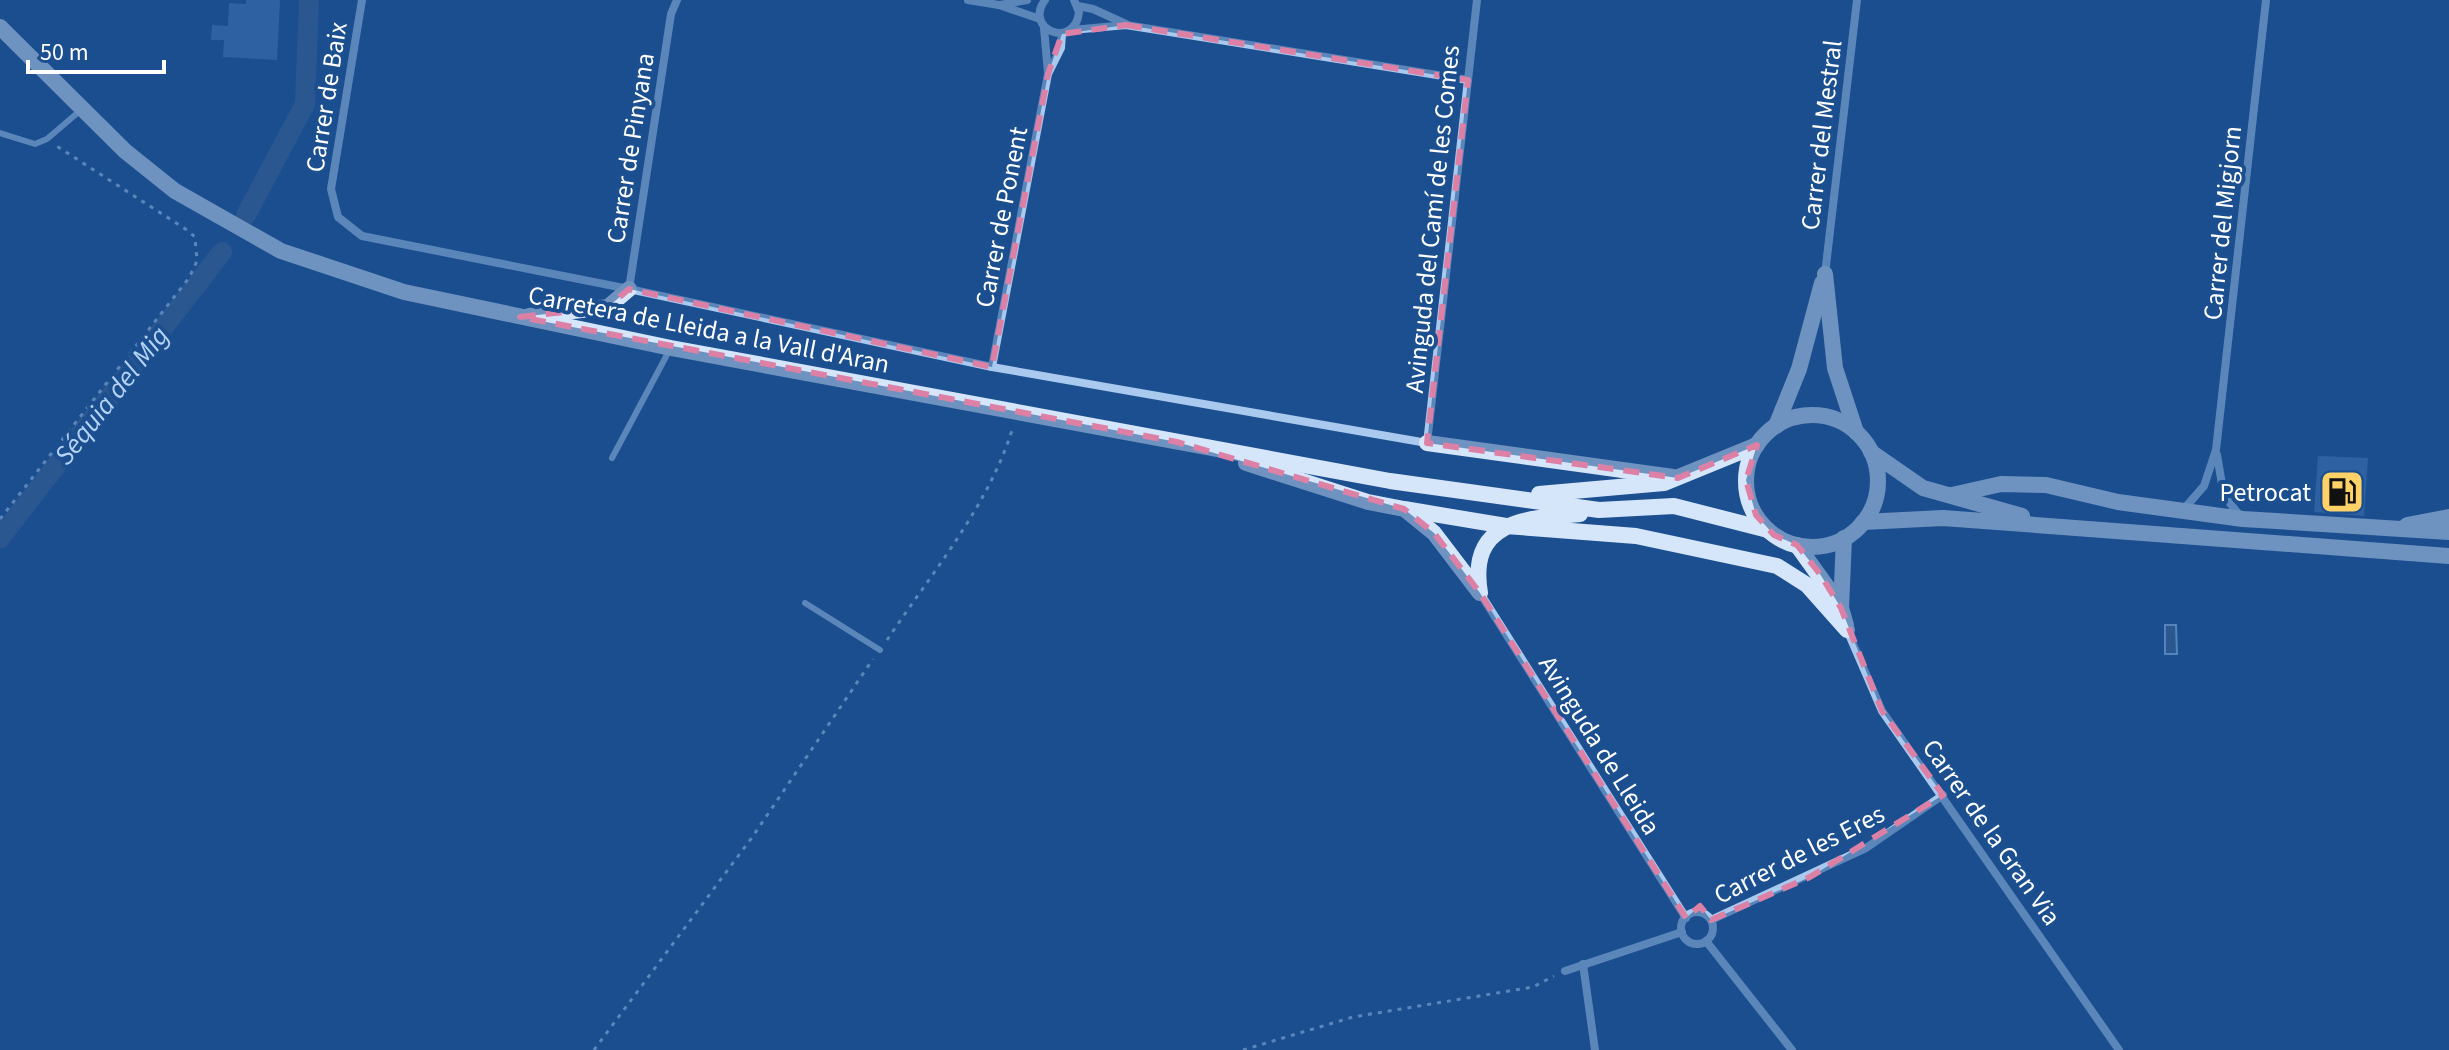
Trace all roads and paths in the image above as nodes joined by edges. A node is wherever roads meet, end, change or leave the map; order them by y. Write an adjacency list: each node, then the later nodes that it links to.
1 (362, 0): 25 (street, Carrer de Baix)
2 (667, 0): 12 (street, Carrer de Pinyana)
3 (677, 0): 12 (street, Carrer de Pinyana)
4 (968, 0): 11 (street)
5 (1027, 0): 11 (street)
6 (1045, 0): 13 (street, Carrer de Ponent)
7 (1477, 0): 20 (street, Avinguda del Camí de les Comes)
8 (1857, 0): 24 (street, Carrer del Mestral)
9 (2266, 0): 35 (street, Carrer del Migjorn)
10 (1076, 3): 14 (street); 16 (street, Carrer de Ponent)
11 (999, 5): 13 (street)
12 (671, 14): 25 (street, Carrer de Pinyana)
13 (1042, 23): 16 (street); 19 (street, Carrer de Ponent)
14 (1126, 25): 16 (street); 20 (street)
15 (0, 27): 18 (main road, Carretera de Lleida a la Vall d'Aran)
16 (1067, 32): 19 (street, Carrer de Ponent)
17 (0, 36): 18 (main road)
18 (18, 47): 21 (main road, Carretera de Lleida a la Vall d'Aran)
19 (1048, 74): 28 (street, Carrer de Ponent)
20 (1468, 80): 33 (street, Avinguda del Camí de les Comes)
21 (82, 109): 23 (lane); 26 (main road, Carretera de Lleida a la Vall d'Aran)
22 (0, 133): 23 (lane)
23 (47, 139): 45 (path)
24 (1825, 274): 30 (main road); 31 (main road)
25 (629, 289): 26 (main road); 28 (street)
26 (520, 317): 27 (main road, Carretera de Lleida a la Vall d'Aran)
27 (671, 348): 29 (main road, Carretera de Lleida a la Vall d'Aran); 37 (lane)
28 (992, 367): 33 (street)
29 (1018, 412): 32 (main road, Carretera de Lleida a la Vall d'Aran); 60 (path)
30 (1776, 426): 31 (main road); 34 (main road)
31 (1856, 432): 36 (main road)
32 (1177, 442): 40 (main road, Carretera de Lleida a la Vall d'Aran); 41 (main road)
33 (1427, 443): 38 (main road)
34 (1757, 445): 38 (main road); 51 (main road)
35 (2216, 450): 43 (street, Carrer del Migjorn); 46 (street, Carrer del Migjorn)
36 (1871, 452): 39 (main road); 47 (main road)
37 (612, 458)
38 (1678, 478): 40 (main road)
39 (1952, 495): 43 (main road); 48 (main road)
40 (1489, 496): 42 (main road)
41 (1404, 509): 49 (main road); 56 (main road)
42 (1599, 510): 49 (main road); 51 (main road)
43 (2183, 511): 46 (main road)
44 (2449, 517): 50 (main road)
45 (0, 519)
46 (2243, 519): 50 (main road)
47 (1863, 522): 48 (main road); 53 (main road)
48 (2050, 525): 55 (main road)
49 (1506, 526): 56 (main road); 59 (main road)
50 (2393, 528): 52 (main road)
51 (1768, 530): 54 (main road)
52 (2449, 532)
53 (1844, 538): 54 (main road); 58 (main road)
54 (1797, 545): 58 (main road)
55 (2449, 556)
56 (1480, 593): 62 (street, Avinguda de Lleida)
57 (805, 603): 60 (lane)
58 (1841, 608): 59 (main road)
59 (1847, 630): 61 (street, Carrer de la Gran Via)
60 (880, 650): 68 (path)
61 (1943, 795): 63 (street, Carrer de les Eres); 72 (street, Carrer de la Gran Via)
62 (1686, 918): 63 (street); 64 (street)
63 (1711, 920): 65 (street)
64 (1682, 932): 65 (street); 66 (street)
65 (1706, 941): 71 (street)
66 (1583, 964): 67 (street); 70 (street)
67 (1565, 971): 69 (path)
68 (594, 1050)
69 (1243, 1050)
70 (1595, 1050)
71 (1792, 1050)
72 (2119, 1050)

